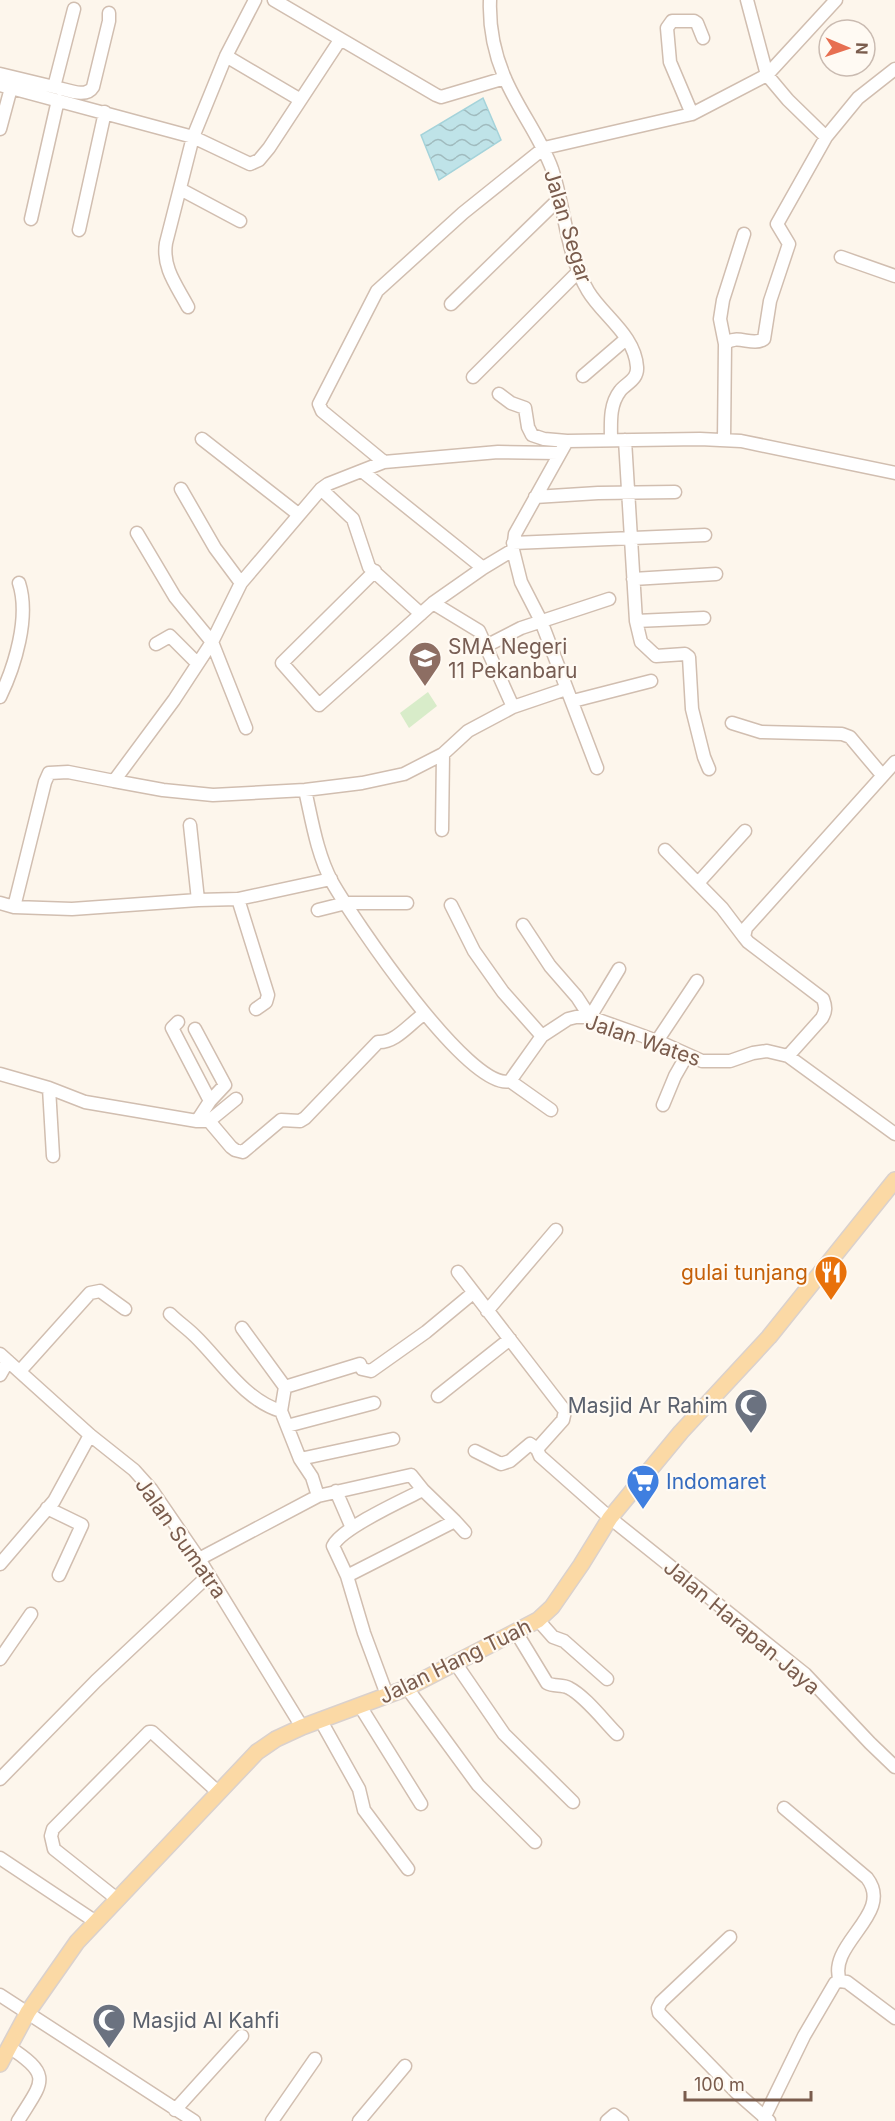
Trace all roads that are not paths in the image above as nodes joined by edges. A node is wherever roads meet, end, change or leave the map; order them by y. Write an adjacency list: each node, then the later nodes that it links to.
1 (255, 0): 10 (street)
2 (274, 0): 9 (street)
3 (490, 0): 14 (street, Jalan Segar)
4 (747, 0): 13 (street)
5 (836, 0): 13 (street)
6 (74, 9): 16 (street)
7 (109, 13): 16 (street)
8 (703, 38): 20 (street)
9 (340, 40): 14 (street); 17 (street)
10 (226, 56): 17 (street); 22 (street)
11 (895, 69): 23 (street)
12 (0, 74): 16 (street)
13 (767, 75): 20 (street); 23 (street)
14 (505, 78): 24 (street, Jalan Segar)
15 (6, 87): 18 (street); 21 (street)
16 (54, 87)
17 (299, 99): 22 (street)
18 (58, 100): 19 (street); 27 (street)
19 (105, 112): 22 (street); 29 (street)
20 (692, 114): 24 (street)
21 (0, 129)
22 (193, 137): 25 (street)
23 (826, 137): 37 (street)
24 (544, 148): 26 (street, Jalan Segar); 47 (street)
25 (180, 189): 28 (street); 35 (street)
26 (559, 199): 32 (street, Jalan Segar); 34 (street)
27 (31, 219)
28 (240, 221)
29 (79, 230)
30 (744, 234): 37 (street)
31 (841, 256): 33 (street)
32 (580, 270): 36 (street, Jalan Segar); 39 (street)
33 (895, 276)
34 (452, 304)
35 (188, 307)
36 (626, 339): 38 (street); 42 (street, Jalan Segar)
37 (725, 344): 44 (street)
38 (583, 376)
39 (473, 378)
40 (499, 394): 45 (street)
41 (202, 439): 55 (street)
42 (611, 440): 43 (street); 45 (street)
43 (625, 440): 44 (street); 52 (street)
44 (724, 440): 49 (street)
45 (567, 441): 46 (street)
46 (558, 453): 47 (street); 54 (street)
47 (384, 462): 48 (street)
48 (362, 471): 51 (street); 60 (street)
49 (895, 472)
50 (181, 489): 65 (street)
51 (321, 489): 55 (street); 61 (street)
52 (627, 492): 53 (street); 54 (street); 58 (street)
53 (675, 492)
54 (535, 497): 59 (street)
55 (297, 514): 65 (street)
56 (137, 533): 72 (street)
57 (705, 535): 58 (street)
58 (630, 537): 59 (street); 63 (street)
59 (513, 546): 60 (street); 70 (street)
60 (483, 567): 67 (street)
61 (375, 571): 68 (street); 68 (street)
62 (716, 574): 63 (street)
63 (633, 579): 71 (street)
64 (19, 583): 78 (street)
65 (241, 583): 72 (street)
66 (609, 599): 70 (street)
67 (433, 603): 68 (street); 74 (street)
68 (421, 614)
69 (704, 618): 71 (street)
70 (542, 621): 74 (street); 77 (street)
71 (636, 621): 86 (street)
72 (212, 642): 75 (street); 82 (street)
73 (156, 644): 75 (street)
74 (486, 646): 80 (street)
75 (197, 663): 88 (street)
76 (651, 681): 79 (street)
77 (566, 689): 79 (street); 80 (street)
78 (0, 697)
79 (573, 701): 85 (street)
80 (513, 707): 83 (street)
81 (732, 723): 87 (street)
82 (246, 728)
83 (443, 754): 89 (street); 91 (street)
84 (895, 762): 87 (street)
85 (597, 768)
86 (709, 769)
87 (882, 775): 105 (street)
88 (114, 781): 89 (street); 102 (street)
89 (305, 790): 94 (street)
90 (190, 825): 97 (street)
91 (442, 830)
92 (745, 831): 95 (street)
93 (665, 850): 95 (street)
94 (331, 879): 96 (street); 99 (street)
95 (698, 883): 105 (street)
96 (238, 899): 97 (street); 108 (street)
97 (198, 900): 102 (street)
98 (0, 903): 102 (street)
99 (346, 903): 100 (street); 103 (street); 109 (street)
100 (407, 903)
101 (451, 905): 113 (street)
102 (14, 907)
103 (318, 910)
104 (523, 925): 110 (street)
105 (744, 936): 116 (street)
106 (619, 969): 110 (street)
107 (697, 981): 114 (street)
108 (256, 1009)
109 (424, 1014): 118 (street); 124 (street)
110 (590, 1017): 113 (street, Jalan Wates); 114 (street, Jalan Wates)
111 (178, 1022): 121 (street)
112 (195, 1029): 121 (street)
113 (542, 1036): 118 (street, Jalan Wates)
114 (657, 1041): 115 (street, Jalan Wates)
115 (687, 1055): 116 (street, Jalan Wates); 122 (street)
116 (788, 1056): 125 (street, Jalan Wates)
117 (0, 1074): 119 (street)
118 (510, 1081): 123 (street)
119 (49, 1088): 124 (street); 126 (street)
120 (237, 1099): 124 (street)
121 (210, 1101): 124 (street)
122 (663, 1105)
123 (551, 1110)
124 (203, 1121)
125 (895, 1134)
126 (53, 1156)
127 (895, 1180): 153 (main road, Jalan Hang Tuah)
128 (556, 1230): 132 (street)
129 (458, 1272): 130 (street)
130 (472, 1293): 132 (street); 139 (street)
131 (125, 1309): 137 (street)
132 (487, 1311): 135 (street)
133 (170, 1314): 142 (street)
134 (242, 1328): 139 (street)
135 (510, 1339): 140 (street); 146 (street)
136 (4, 1357): 137 (street, Jalan Sumatra); 138 (street)
137 (20, 1371): 144 (street, Jalan Sumatra)
138 (0, 1375)
139 (285, 1387): 142 (street)
140 (438, 1396)
141 (374, 1403): 143 (street)
142 (281, 1411): 143 (street)
143 (287, 1426): 148 (street)
144 (90, 1435): 152 (street); 157 (street, Jalan Sumatra)
145 (393, 1439): 148 (street)
146 (537, 1449): 147 (street); 153 (street, Jalan Harapan Jaya)
147 (475, 1451)
148 (300, 1459): 151 (street)
149 (423, 1490): 150 (street); 154 (street); 155 (street)
150 (336, 1491): 151 (street); 155 (street)
151 (318, 1496): 157 (street)
152 (48, 1508): 158 (street); 159 (street)
153 (610, 1518): 163 (main road, Jalan Hang Tuah); 174 (street, Jalan Harapan Jaya)
154 (455, 1521): 156 (street); 161 (street)
155 (352, 1528): 161 (street)
156 (465, 1532)
157 (199, 1559): 160 (street, Jalan Sumatra)
158 (0, 1564)
159 (59, 1575)
160 (209, 1575): 172 (street, Jalan Sumatra); 175 (street)
161 (347, 1576): 169 (street)
162 (31, 1614): 165 (street)
163 (538, 1620): 164 (main road, Jalan Hang Tuah); 167 (street)
164 (516, 1632): 166 (main road, Jalan Hang Tuah); 173 (street)
165 (0, 1659)
166 (456, 1664): 168 (main road, Jalan Hang Tuah); 177 (street)
167 (607, 1679)
168 (407, 1688): 169 (main road, Jalan Hang Tuah); 180 (street)
169 (387, 1695): 170 (main road, Jalan Hang Tuah)
170 (360, 1706): 171 (main road, Jalan Hang Tuah); 178 (street)
171 (321, 1720): 172 (main road, Jalan Hang Tuah); 182 (street)
172 (302, 1727): 176 (main road, Jalan Hang Tuah)
173 (617, 1734)
174 (895, 1767)
175 (0, 1779)
176 (219, 1793): 183 (main road, Jalan Hang Tuah); 183 (street)
177 (573, 1802)
178 (421, 1804)
179 (784, 1808): 186 (street)
180 (535, 1842)
181 (0, 1858): 184 (street)
182 (408, 1869)
183 (117, 1899): 184 (main road, Jalan Hang Tuah)
184 (96, 1922): 188 (main road, Jalan Hang Tuah)
185 (730, 1937): 195 (street)
186 (840, 1981): 189 (street); 195 (street)
187 (0, 1995): 188 (street)
188 (28, 2012): 191 (main road, Jalan Hang Tuah); 194 (street)
189 (895, 2018)
190 (242, 2036): 194 (street)
191 (4, 2055): 196 (street)
192 (315, 2059): 198 (street)
193 (405, 2067): 199 (street)
194 (175, 2110): 197 (street)
195 (766, 2120)
196 (18, 2121)
197 (194, 2121)
198 (272, 2121)
199 (359, 2121)
200 (607, 2121): 201 (street)
201 (622, 2121)

